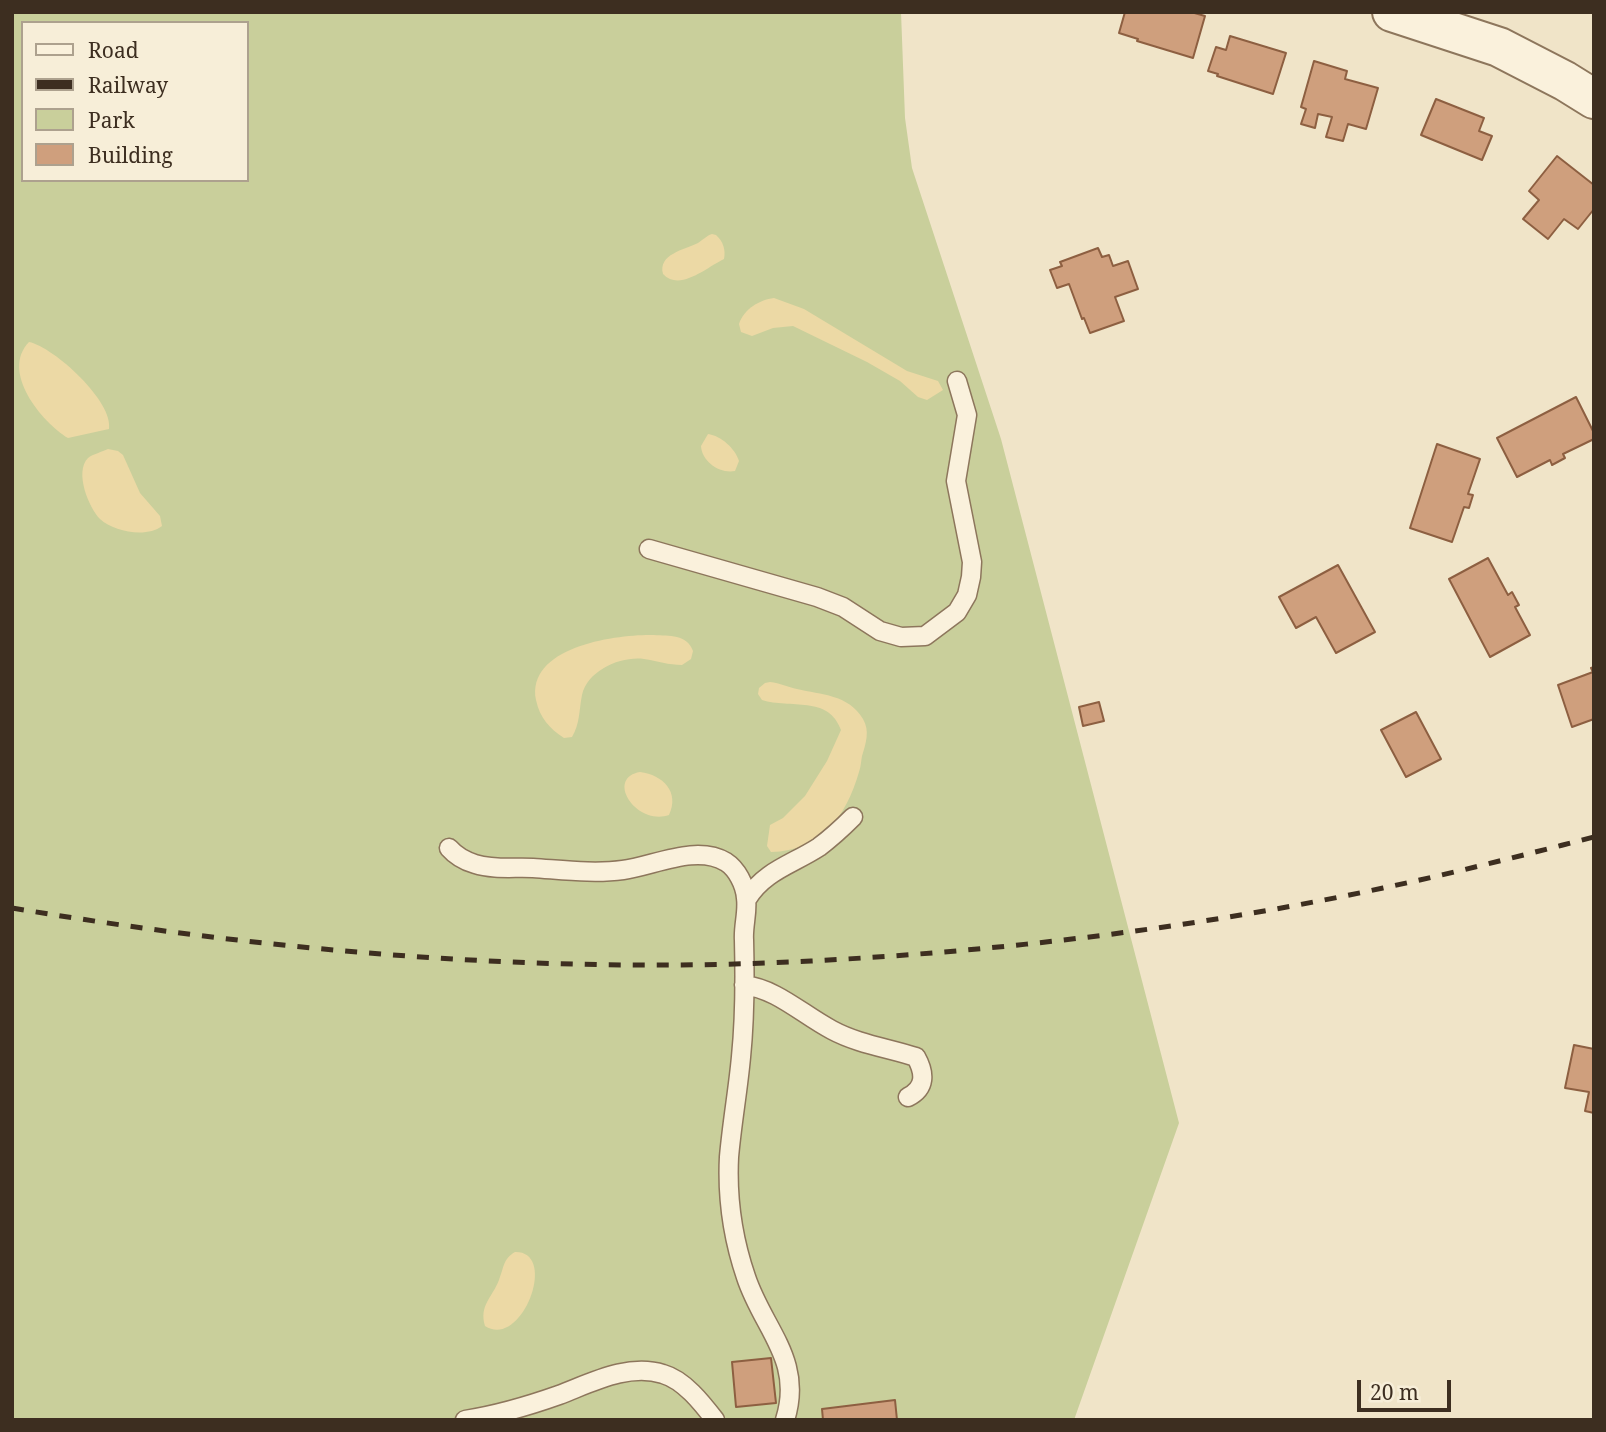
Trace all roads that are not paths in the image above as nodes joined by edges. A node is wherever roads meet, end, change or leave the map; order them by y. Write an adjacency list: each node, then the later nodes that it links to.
1 (1392, 12): 2 (street)
2 (1594, 99)
3 (957, 381): 4 (lane)
4 (649, 549)
5 (853, 817): 7 (lane)
6 (449, 848): 7 (lane)
7 (747, 899): 8 (lane)
8 (744, 985): 9 (lane); 12 (lane)
9 (908, 1097)
10 (465, 1420): 11 (lane)
11 (715, 1420)
12 (785, 1420)

